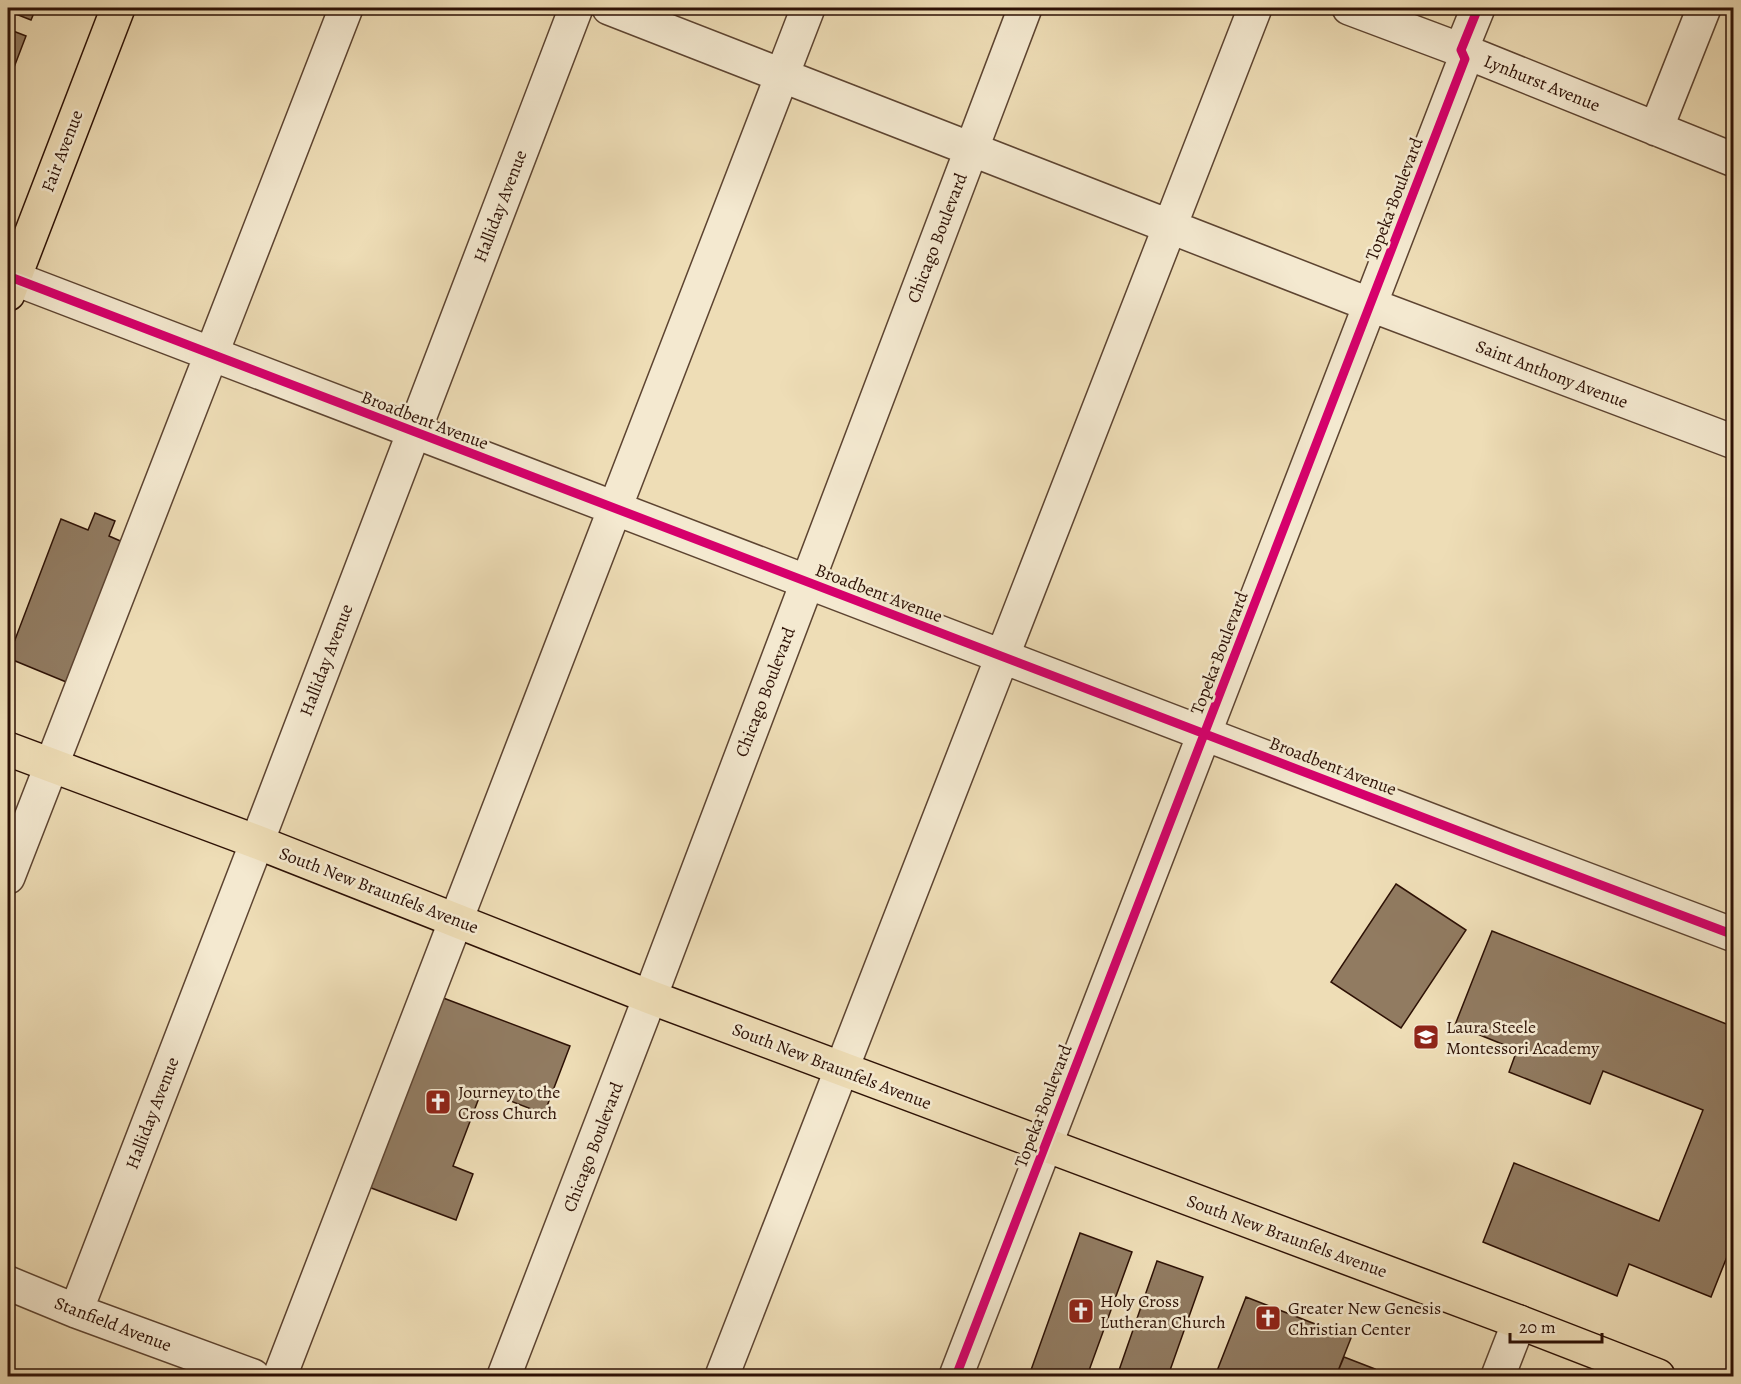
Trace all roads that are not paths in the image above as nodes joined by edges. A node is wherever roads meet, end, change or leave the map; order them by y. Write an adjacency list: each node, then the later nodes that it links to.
1 (118, 8): 17 (main road, Fair Avenue)
2 (346, 8): 19 (street)
3 (576, 8): 20 (street, Halliday Avenue)
4 (609, 8): 12 (street, Saint Anthony Avenue)
5 (808, 8): 12 (street)
6 (1025, 8): 14 (street, Chicago Boulevard)
7 (1255, 8): 16 (street)
8 (1349, 8): 11 (street, Lynhurst Avenue)
9 (1478, 8): 11 (street, Topeka Boulevard)
10 (1704, 8): 13 (street)
11 (1461, 50): 13 (street, Lynhurst Avenue); 18 (street, Topeka Boulevard)
12 (782, 75): 14 (street, Saint Anthony Avenue); 22 (street)
13 (1656, 129): 15 (street, Lynhurst Avenue)
14 (971, 149): 16 (street, Saint Anthony Avenue); 23 (street, Chicago Boulevard)
15 (1734, 160)
16 (1170, 227): 18 (street, Saint Anthony Avenue); 24 (street)
17 (10, 286): 19 (street, Broadbent Avenue)
18 (1371, 305): 21 (street, Saint Anthony Avenue); 25 (street, Topeka Boulevard)
19 (211, 355): 20 (street, Broadbent Avenue); 27 (street)
20 (412, 433): 22 (street, Broadbent Avenue); 28 (street, Halliday Avenue)
21 (1734, 442)
22 (614, 510): 23 (street, Broadbent Avenue); 30 (street)
23 (807, 583): 24 (street, Broadbent Avenue); 32 (street, Chicago Boulevard)
24 (1002, 658): 25 (street, Broadbent Avenue); 33 (street)
25 (1205, 736): 31 (street, Broadbent Avenue); 34 (street, Topeka Boulevard)
26 (8, 749): 27 (main road, South New Braunfels Avenue)
27 (51, 765): 28 (main road, South New Braunfels Avenue); 29 (street)
28 (257, 842): 30 (main road, South New Braunfels Avenue); 36 (street, Halliday Avenue)
29 (8, 878)
30 (456, 920): 32 (main road, South New Braunfels Avenue); 39 (street)
31 (1734, 935)
32 (650, 997): 33 (main road, South New Braunfels Avenue); 40 (street, Chicago Boulevard)
33 (841, 1069): 34 (main road, South New Braunfels Avenue); 41 (street)
34 (1045, 1146): 37 (main road, South New Braunfels Avenue); 42 (street, Topeka Boulevard)
35 (8, 1283): 36 (street, Stanfield Avenue)
36 (75, 1311): 38 (street, Stanfield Avenue)
37 (1519, 1322): 43 (street); 44 (main road, South New Braunfels Avenue)
38 (253, 1377)
39 (280, 1377)
40 (504, 1377)
41 (722, 1377)
42 (956, 1377)
43 (1498, 1377)
44 (1658, 1377)

